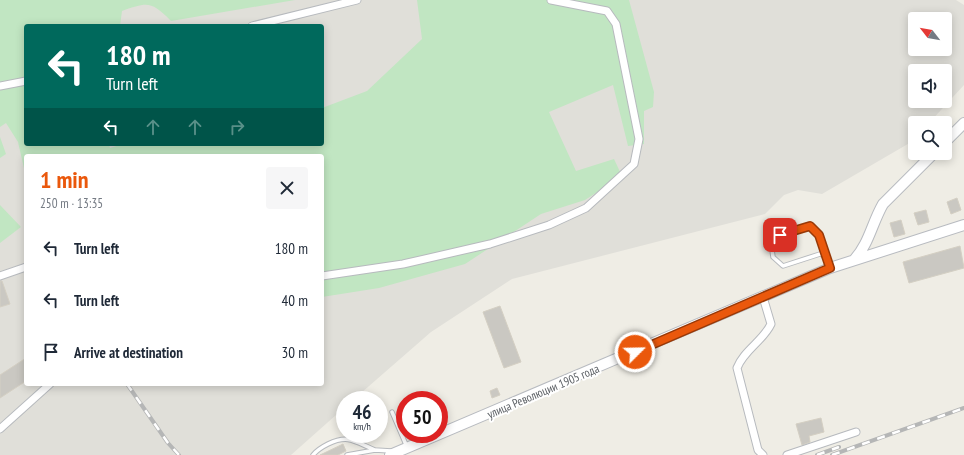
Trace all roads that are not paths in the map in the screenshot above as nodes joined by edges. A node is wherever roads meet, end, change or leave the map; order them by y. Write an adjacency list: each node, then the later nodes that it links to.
1 (357, 0): 3 (street)
2 (550, 0): 17 (street)
3 (260, 24)
4 (24, 81): 5 (street)
5 (0, 86)
6 (964, 123): 7 (main road)
7 (952, 135)
8 (927, 160): 10 (main road)
9 (964, 225): 11 (main road, улица Революции 1905 года)
10 (867, 242): 11 (main road); 13 (main road)
11 (875, 253): 13 (main road, улица Революции 1905 года)
12 (827, 257): 12 (lane); 15 (lane)
13 (853, 261): 15 (main road, улица Революции 1905 года)
14 (24, 268): 16 (street)
15 (830, 268): 18 (main road, улица Революции 1905 года)
16 (0, 276)
17 (324, 276)
18 (763, 297): 24 (main road, улица Революции 1905 года); 27 (street)
19 (48, 386): 21 (street)
20 (392, 412): 24 (lane)
21 (0, 429)
22 (856, 432): 28 (street)
23 (375, 450): 24 (lane); 25 (lane); 26 (lane)
24 (398, 452)
25 (313, 455)
26 (347, 455)
27 (763, 455)
28 (787, 455)

